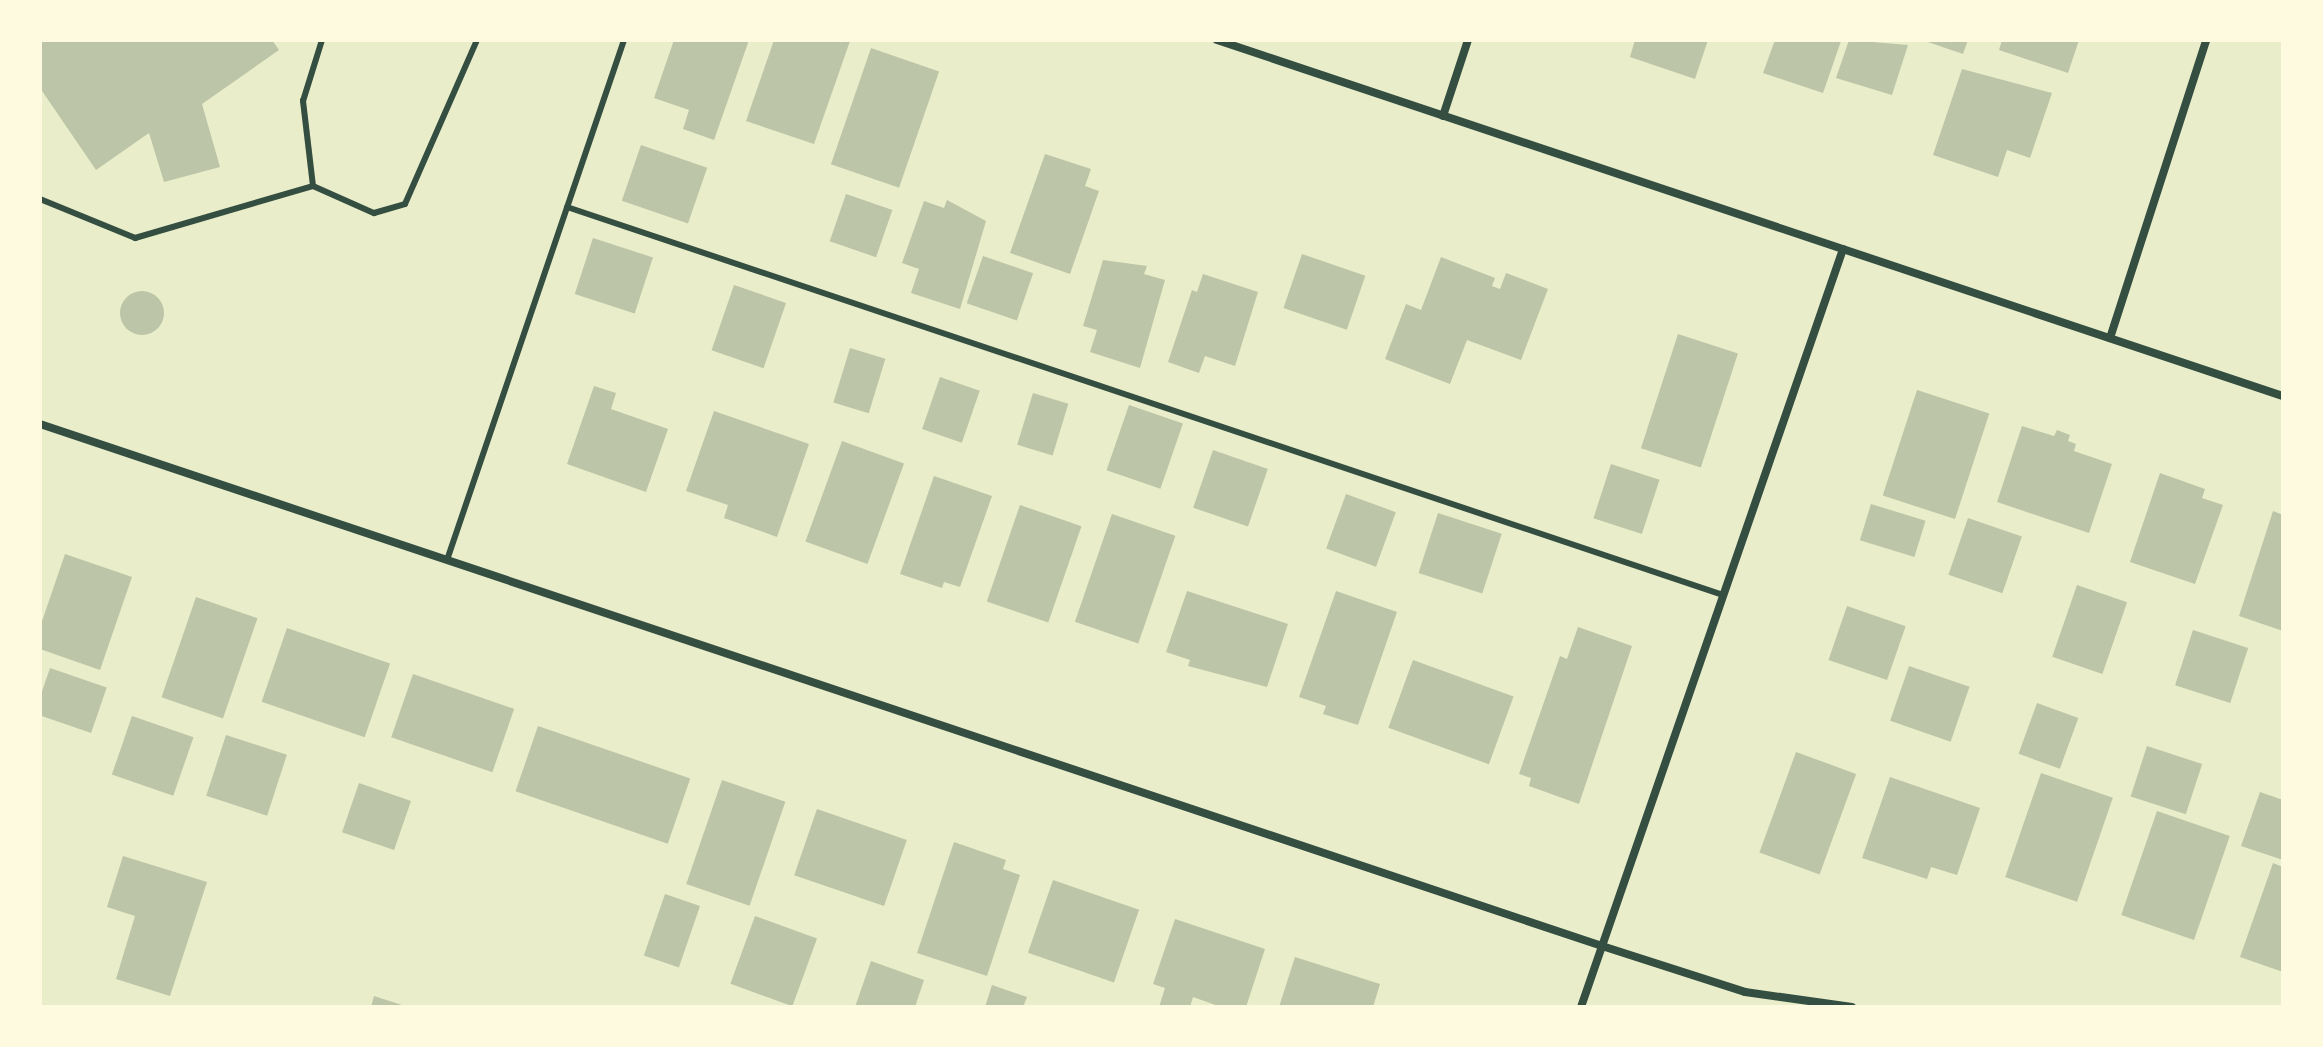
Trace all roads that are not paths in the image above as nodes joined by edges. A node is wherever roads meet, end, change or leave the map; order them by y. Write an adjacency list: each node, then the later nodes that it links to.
1 (322, 40): 8 (lane)
2 (477, 40): 8 (lane)
3 (624, 40): 10 (lane)
4 (1217, 40): 7 (street)
5 (1468, 40): 7 (street)
6 (2206, 40): 12 (street)
7 (1443, 116): 11 (street)
8 (313, 186): 9 (lane)
9 (40, 199)
10 (567, 207): 15 (lane); 16 (lane)
11 (1843, 249): 12 (street); 16 (street)
12 (2110, 338): 13 (street)
13 (2283, 396)
14 (40, 424): 15 (street)
15 (447, 560): 17 (street)
16 (1723, 595): 17 (street)
17 (1602, 946): 18 (street); 19 (street)
18 (1581, 1007)
19 (1852, 1007)

